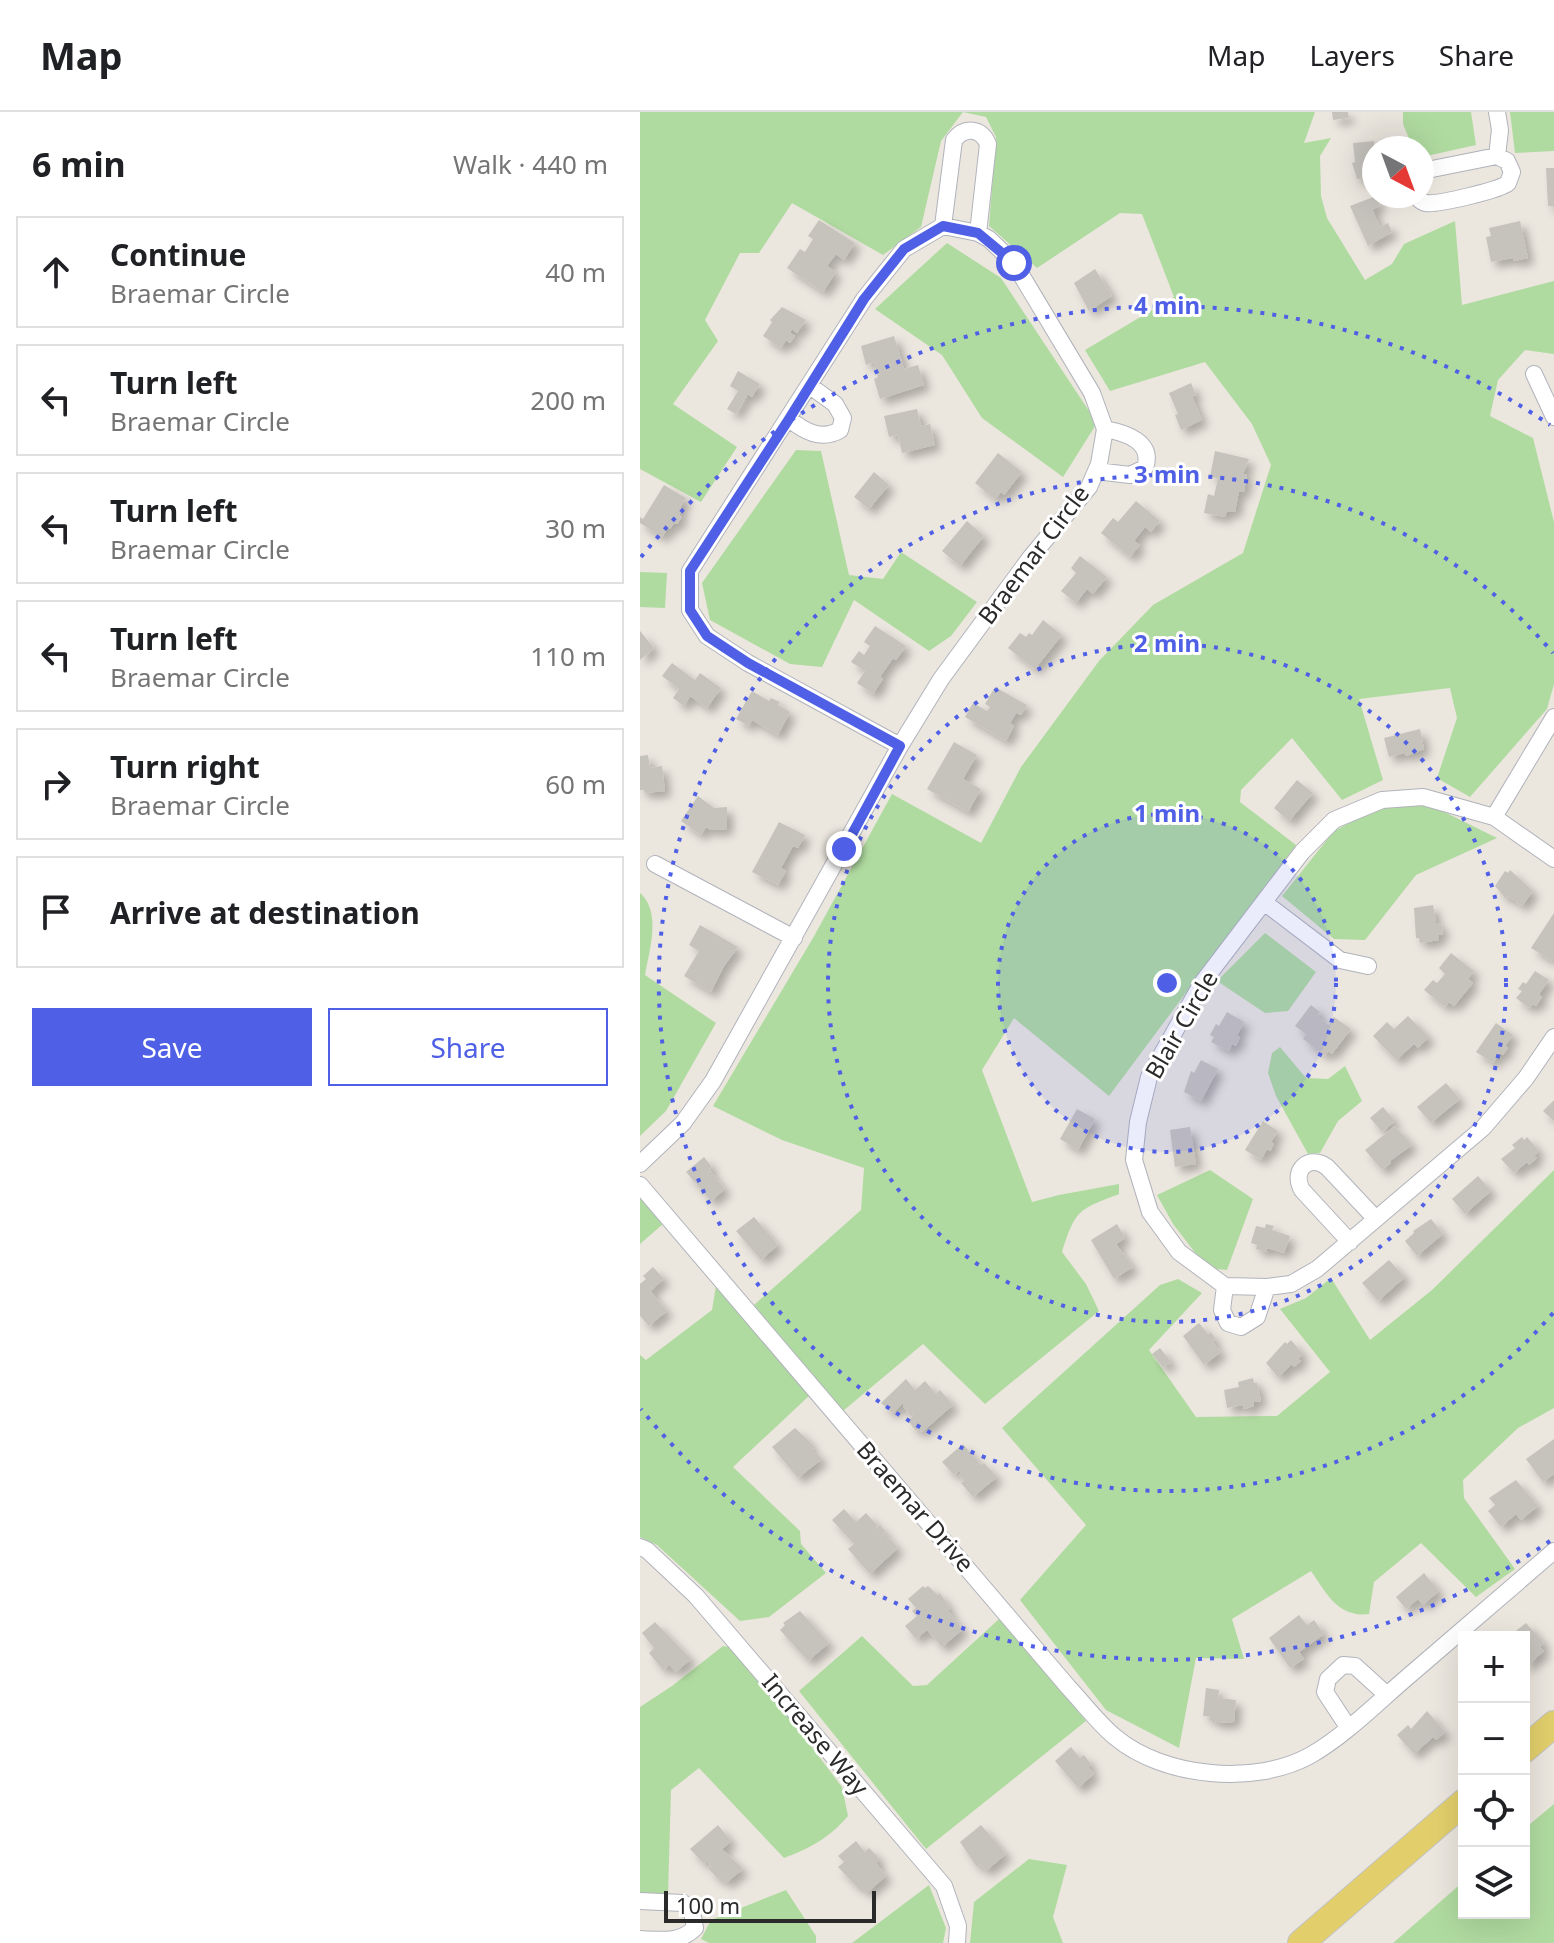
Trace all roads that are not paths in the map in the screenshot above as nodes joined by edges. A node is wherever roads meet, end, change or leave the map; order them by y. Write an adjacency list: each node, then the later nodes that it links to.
1 (1497, 112): 2 (street)
2 (1497, 156): 3 (street); 4 (street)
3 (1434, 169)
4 (1434, 203)
5 (943, 226): 6 (street); 6 (street); 8 (street)
6 (978, 233): 11 (street)
7 (1534, 374): 9 (street)
8 (810, 386): 10 (street); 10 (street)
9 (1554, 417)
10 (789, 419): 14 (street)
11 (1105, 429): 12 (street, Braemar Circle); 12 (street)
12 (1096, 471): 14 (street, Braemar Circle)
13 (1554, 717): 15 (street)
14 (900, 746): 19 (street, Braemar Circle)
15 (1494, 817): 16 (street, Blair Circle); 18 (street, Blair Circle)
16 (1554, 859)
17 (655, 864): 19 (street)
18 (1265, 903): 20 (street); 26 (street, Blair Circle)
19 (794, 938): 22 (street, Braemar Circle)
20 (1368, 966)
21 (1554, 1037): 24 (street)
22 (640, 1164)
23 (640, 1185): 32 (street, Braemar Drive)
24 (1375, 1218): 25 (street); 25 (street)
25 (1350, 1242): 27 (street)
26 (1225, 1286): 27 (street); 27 (street)
27 (1267, 1287)
28 (640, 1547): 37 (street, Increase Way)
29 (1554, 1551): 30 (street, Braemar Drive)
30 (1387, 1695): 32 (street, Braemar Drive); 32 (street)
31 (1554, 1724): 33 (main road)
32 (1348, 1727)
33 (1530, 1745)
34 (1458, 1807): 38 (main road)
35 (640, 1901): 36 (street)
36 (640, 1939)
37 (957, 1943)
38 (1301, 1943)

